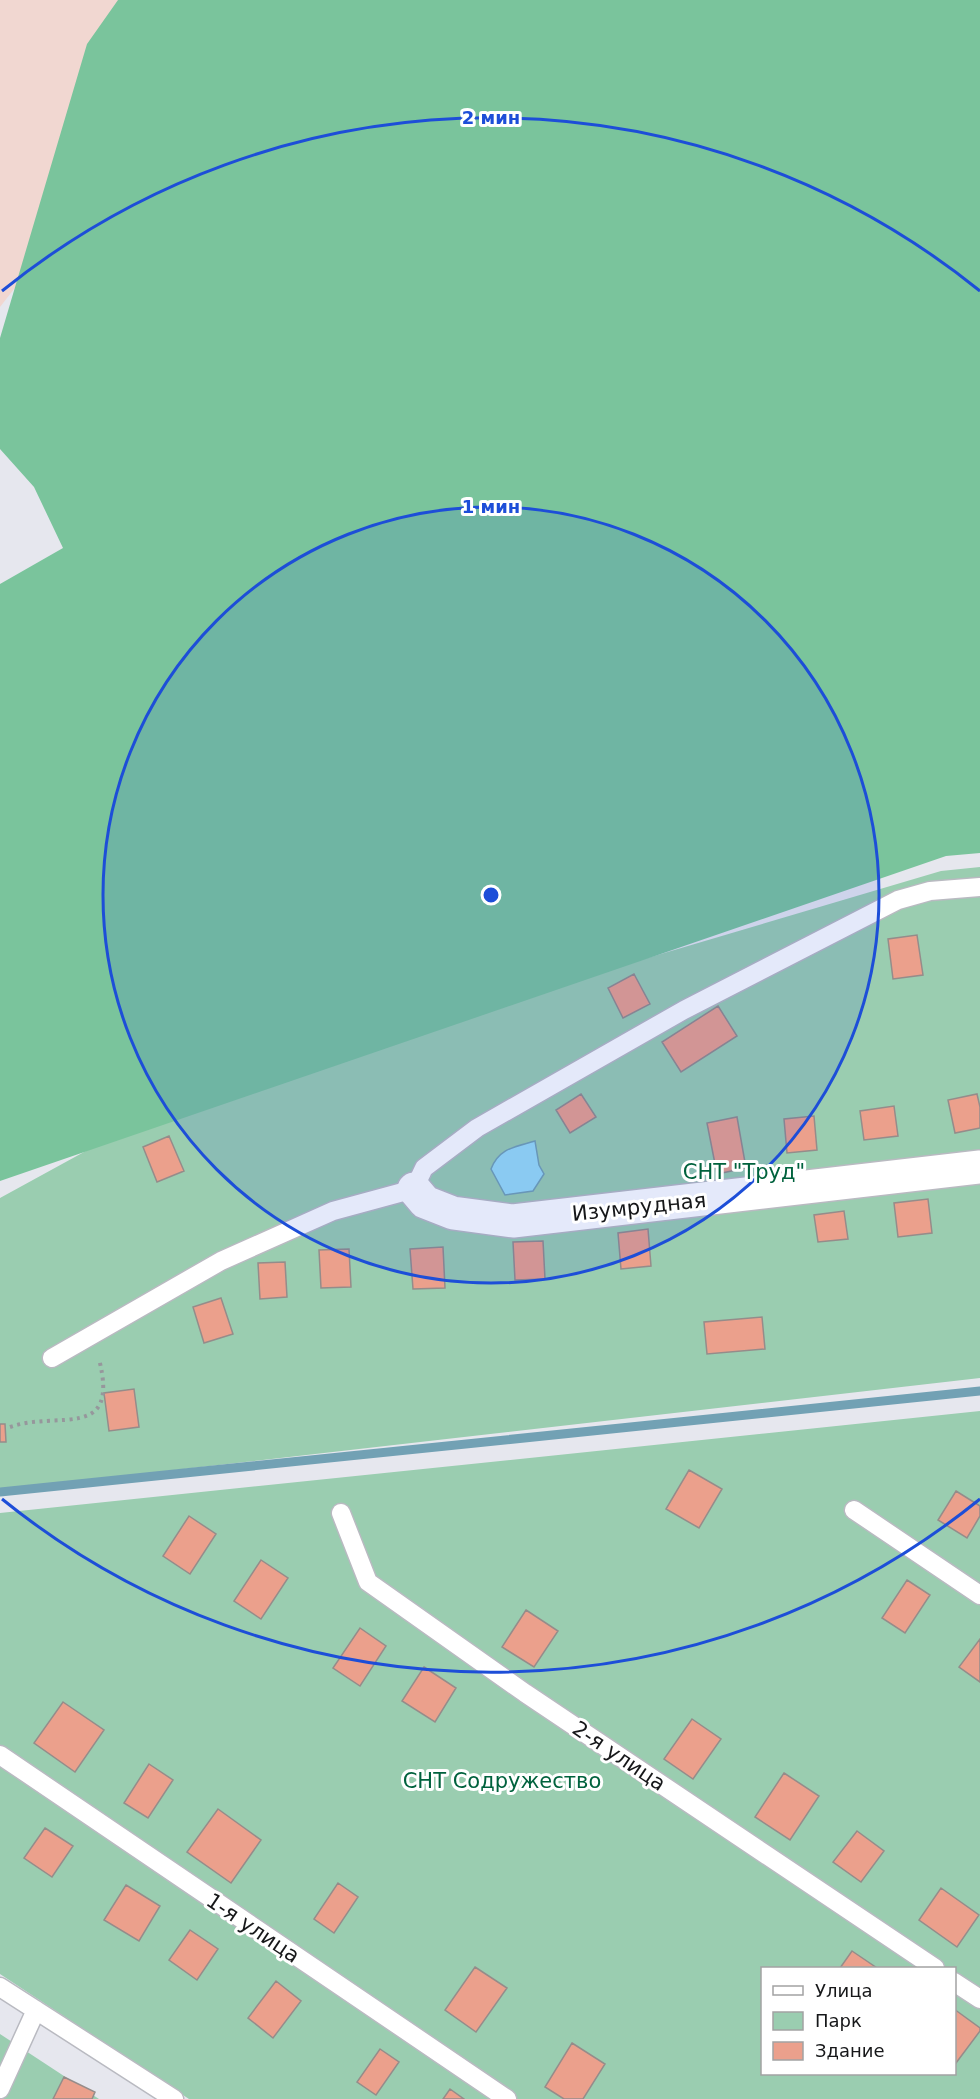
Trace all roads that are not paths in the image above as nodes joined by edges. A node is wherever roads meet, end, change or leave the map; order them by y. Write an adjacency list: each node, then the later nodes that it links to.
1 (980, 887): 3 (lane)
2 (980, 1167): 3 (street, Изумрудная)
3 (414, 1189): 4 (lane)
4 (52, 1358)
5 (854, 1510): 7 (lane)
6 (341, 1513): 9 (lane, 2-я улица)
7 (980, 1595)
8 (0, 1755): 16 (lane, 1-я улица)
9 (933, 1967)
10 (956, 1983): 12 (lane)
11 (0, 1987): 13 (lane)
12 (980, 1999)
13 (36, 2010): 14 (lane); 15 (lane)
14 (0, 2089)
15 (174, 2099)
16 (507, 2099)

